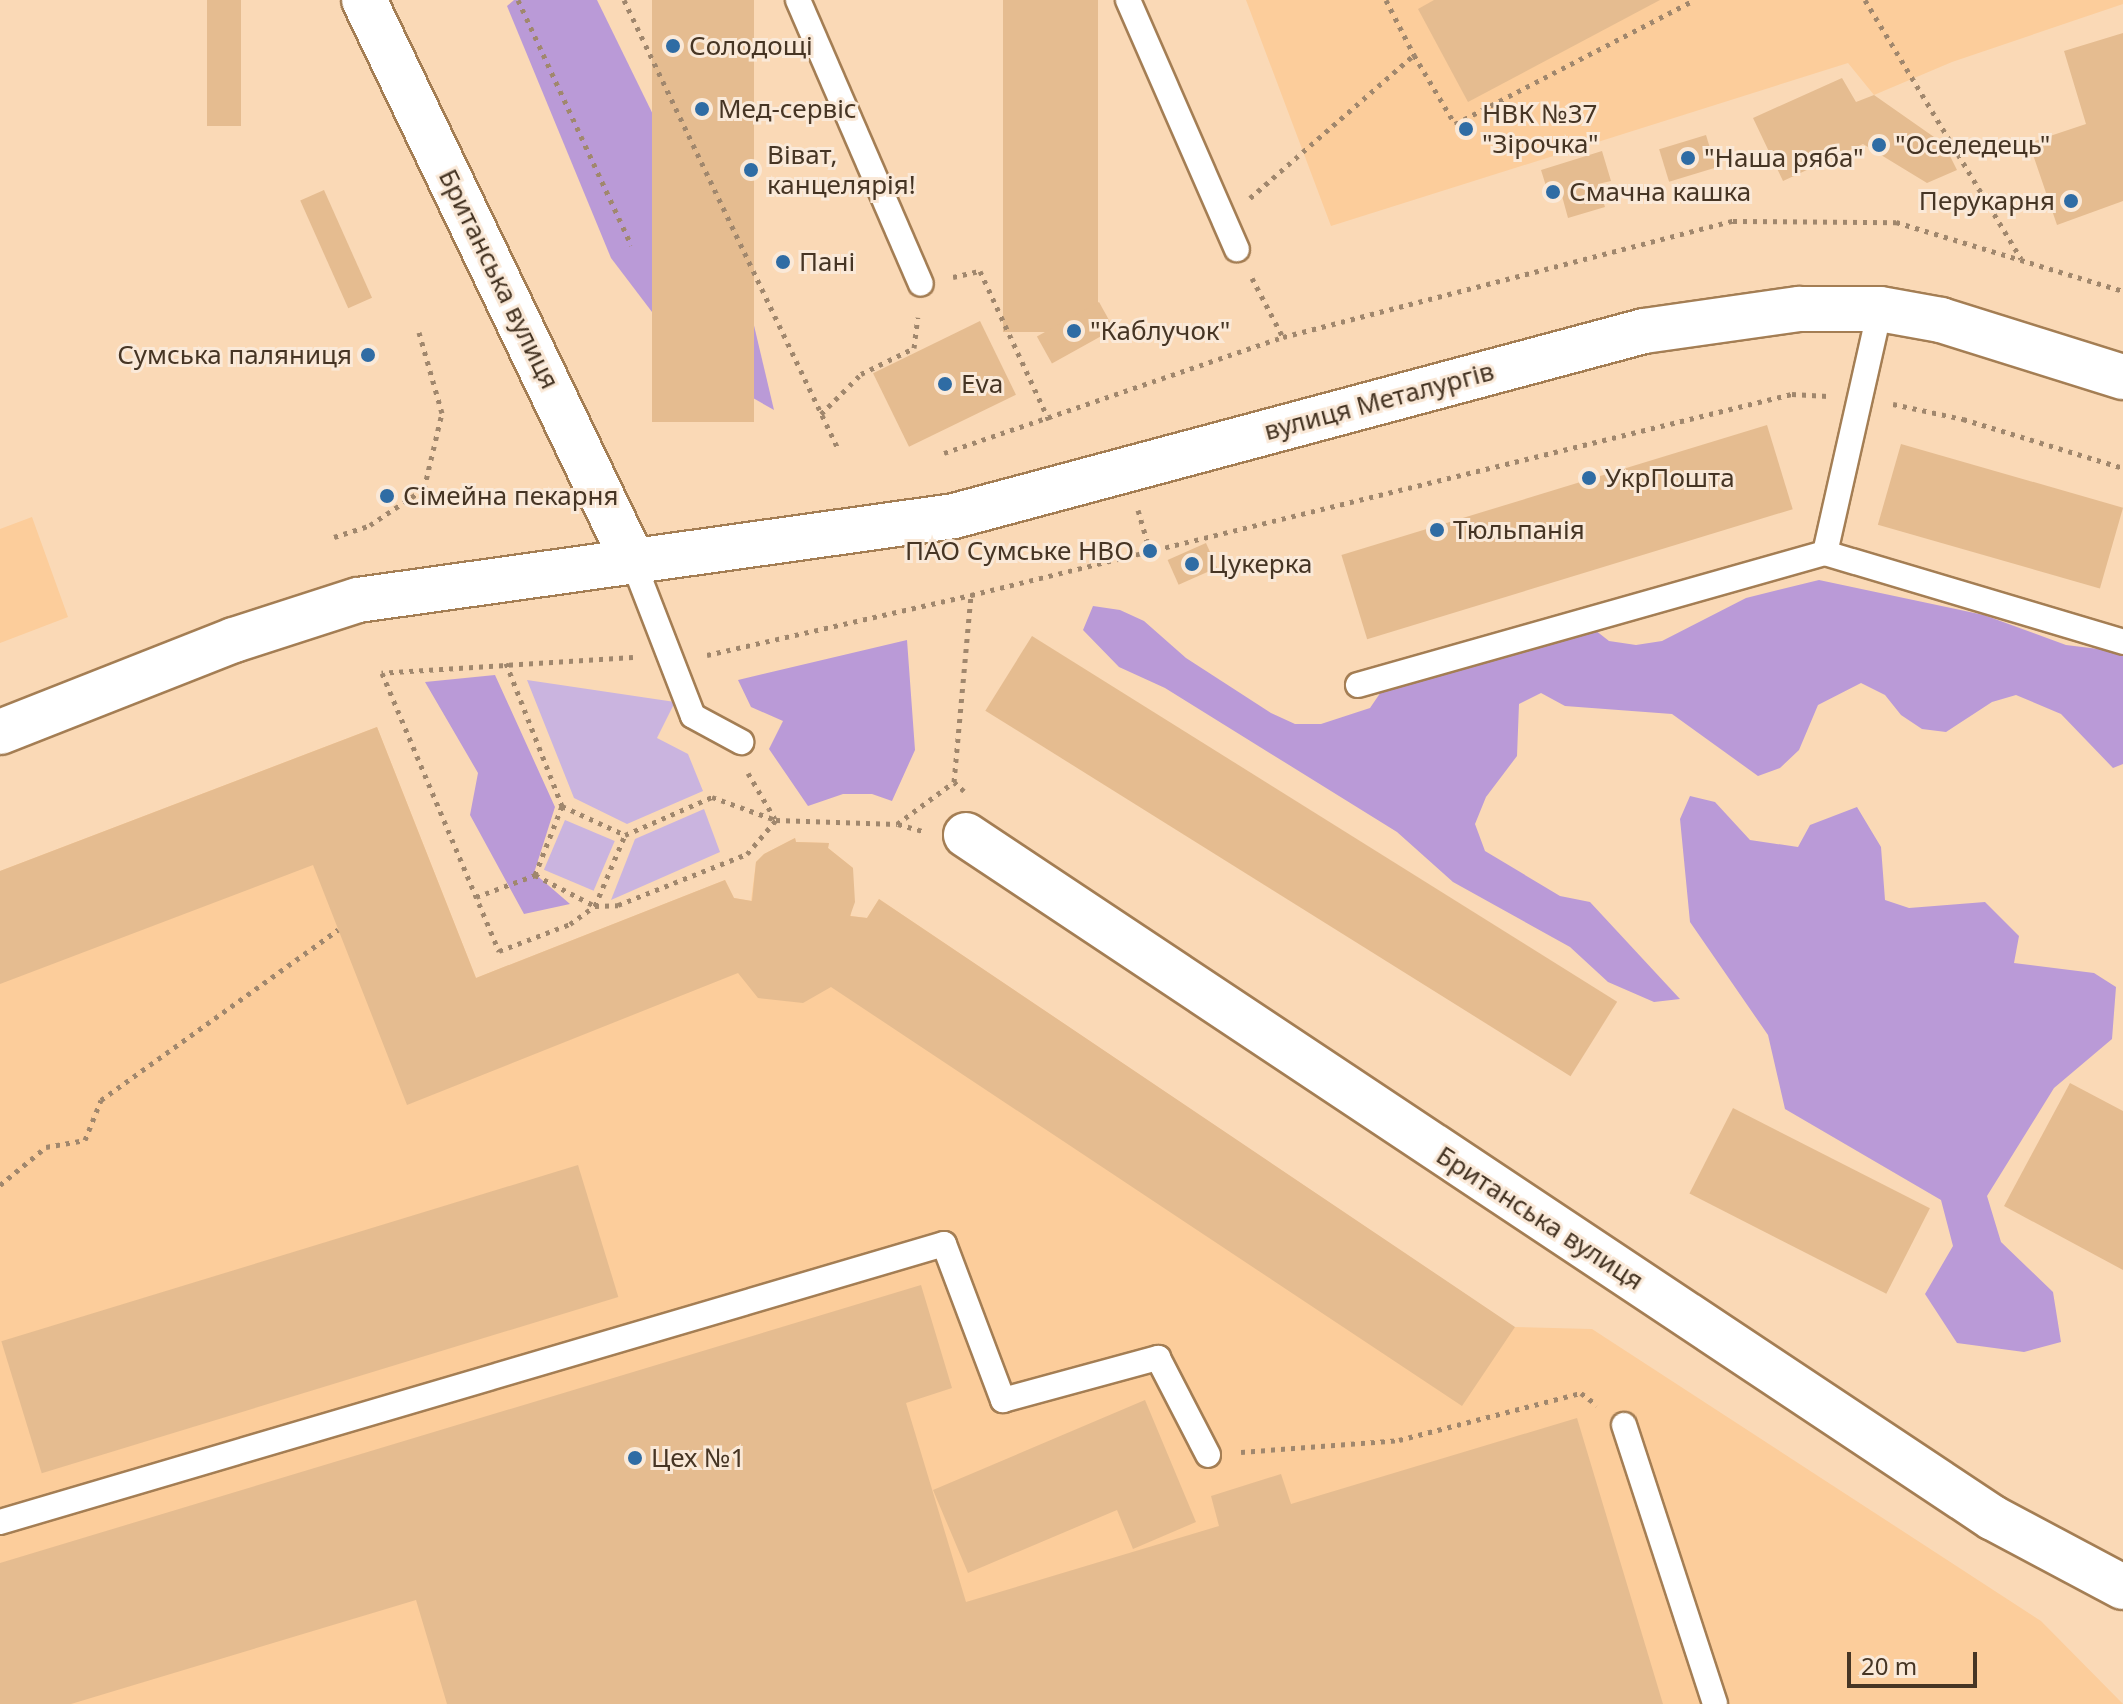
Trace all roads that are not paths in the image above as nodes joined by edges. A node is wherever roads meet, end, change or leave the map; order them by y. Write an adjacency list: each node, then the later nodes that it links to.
1 (364, 0): 9 (main road, Британська вулиця)
2 (798, 0): 5 (lane)
3 (1128, 0): 4 (lane)
4 (1237, 249)
5 (921, 284)
6 (1880, 309): 7 (main road, вулиця Металургів); 8 (lane); 9 (main road, вулиця Металургів)
7 (2123, 377)
8 (1825, 553): 10 (lane); 11 (lane)
9 (632, 559): 12 (main road, вулиця Металургів); 13 (lane)
10 (2123, 642)
11 (1358, 685)
12 (0, 732)
13 (741, 742)
14 (969, 817): 18 (main road, Британська вулиця)
15 (1624, 1425): 19 (lane)
16 (1208, 1455): 17 (lane)
17 (0, 1522)
18 (2123, 1587)
19 (1715, 1704)

